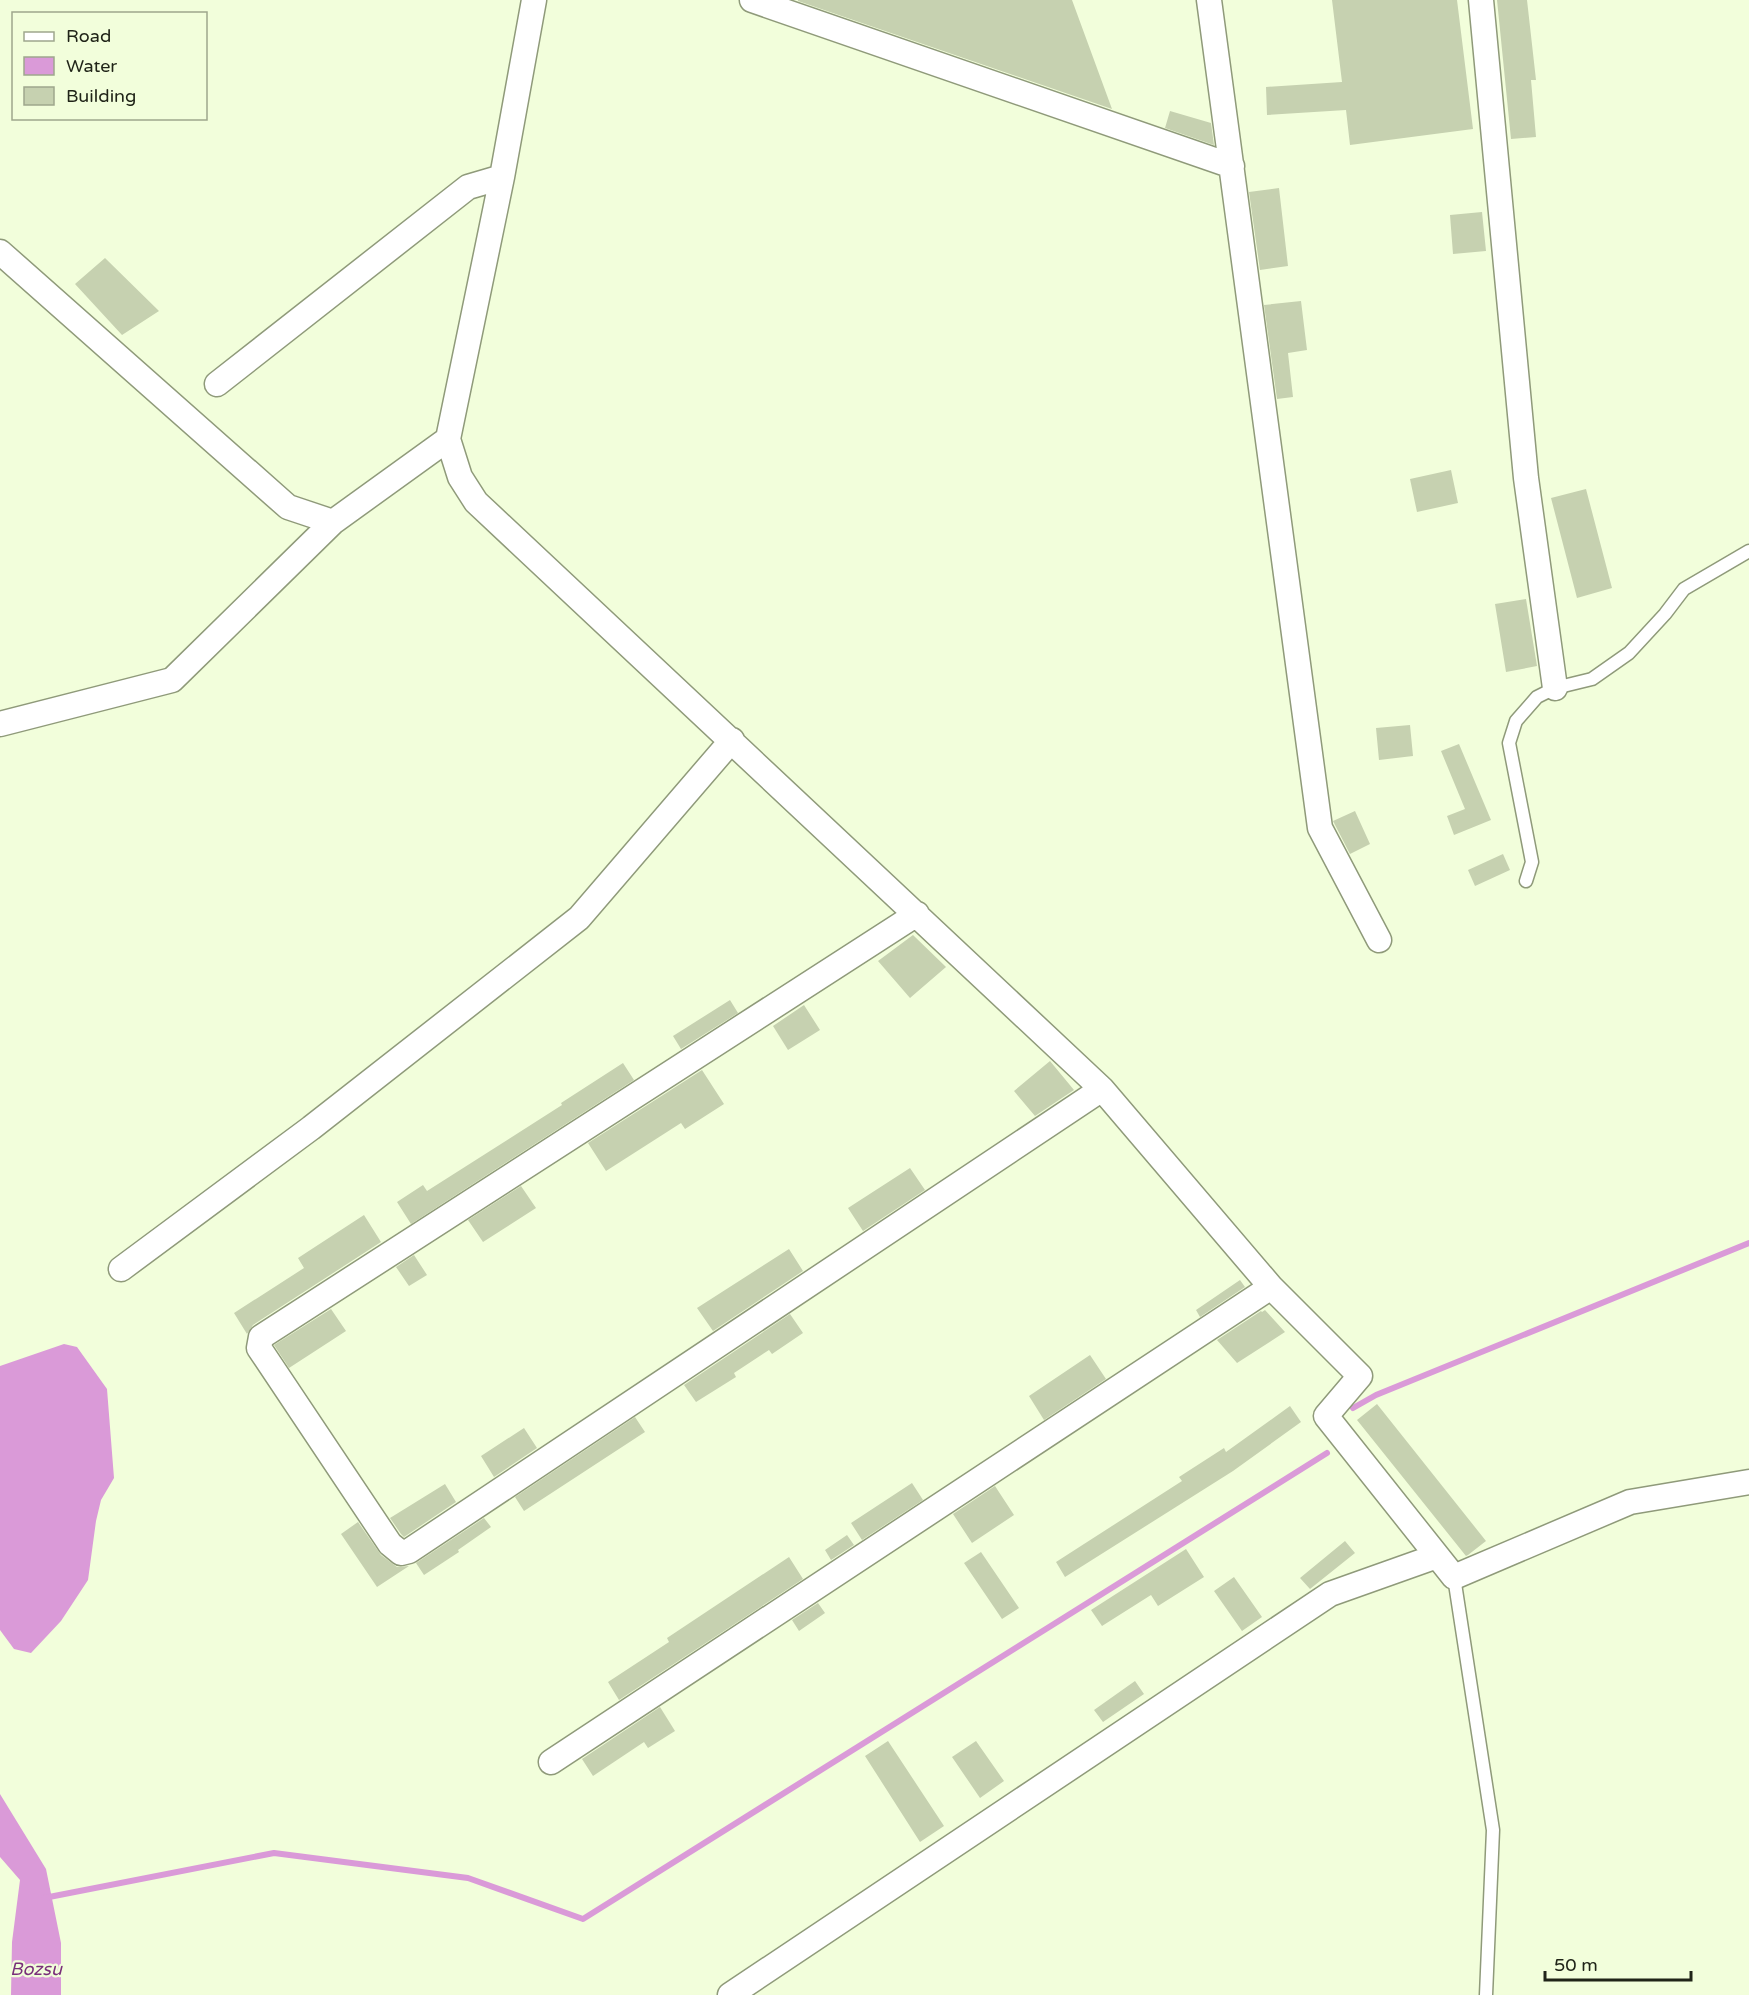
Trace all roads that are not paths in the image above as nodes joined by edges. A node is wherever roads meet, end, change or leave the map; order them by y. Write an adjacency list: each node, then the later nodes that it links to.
1 (534, 0): 6 (street)
2 (752, 0): 5 (street)
3 (1209, 0): 5 (street)
4 (1481, 0): 12 (street)
5 (1232, 166): 17 (street)
6 (502, 177): 8 (street); 9 (street)
7 (0, 252): 10 (street)
8 (217, 384)
9 (448, 439): 10 (street); 14 (street)
10 (333, 522): 13 (street)
11 (1749, 550): 12 (lane)
12 (1555, 688): 15 (lane)
13 (0, 724)
14 (732, 740): 16 (street); 19 (street)
15 (1527, 880)
16 (917, 914): 18 (street); 18 (street)
17 (1379, 940)
18 (1102, 1089): 20 (street)
19 (121, 1269)
20 (1271, 1287): 22 (street); 24 (street)
21 (1749, 1482): 23 (street)
22 (1437, 1556): 23 (street); 25 (street)
23 (1454, 1577): 26 (lane)
24 (551, 1762)
25 (730, 1995)
26 (1486, 1995)

